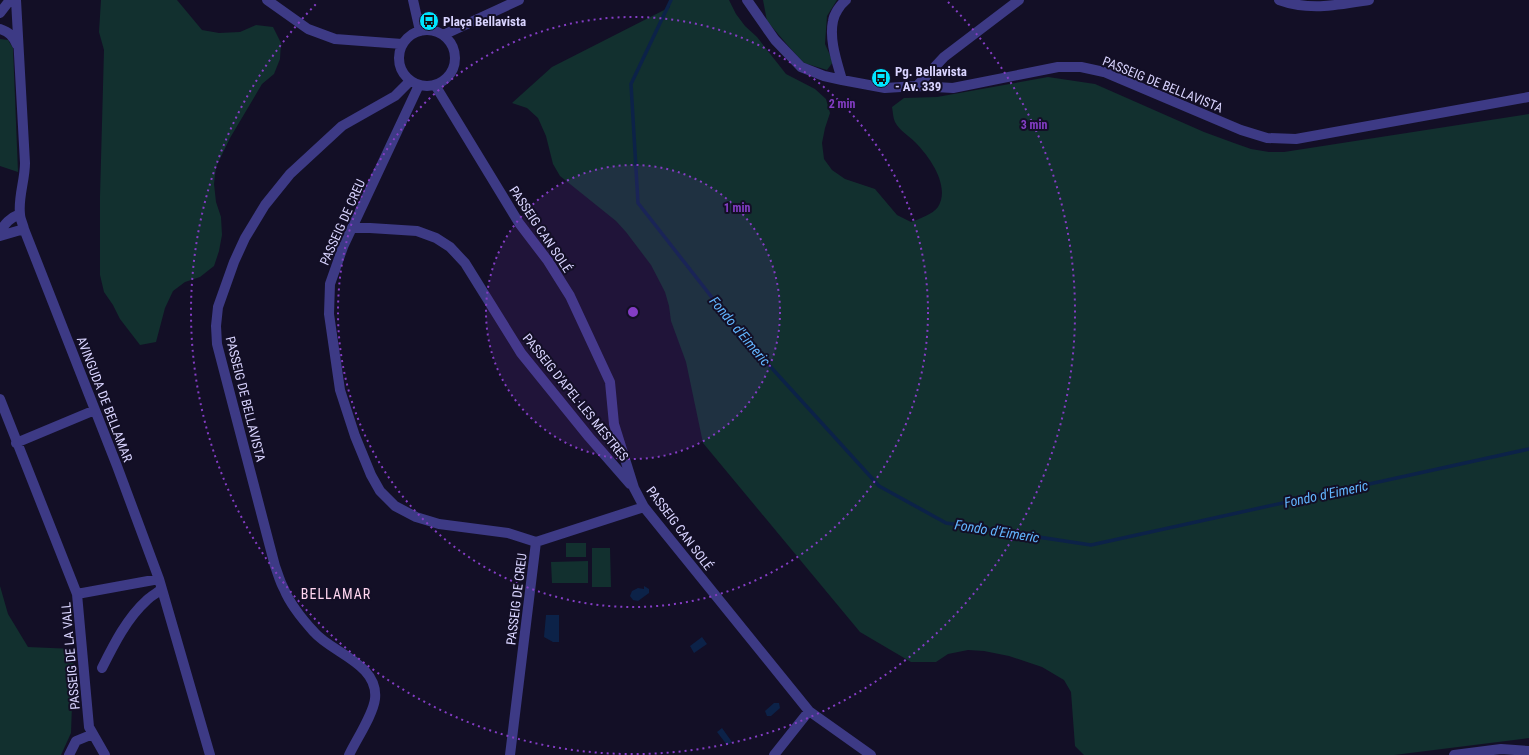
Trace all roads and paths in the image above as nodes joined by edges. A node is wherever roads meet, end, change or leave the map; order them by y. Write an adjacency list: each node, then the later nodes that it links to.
1 (10, 0): 12 (street)
2 (16, 0): 17 (street, AVINGUDA DE BELLAMAR)
3 (267, 0): 16 (street)
4 (413, 0): 14 (street)
5 (519, 0): 15 (street)
6 (747, 0): 18 (street, PASSEIG DE BELLAVISTA)
7 (846, 0): 18 (street)
8 (1019, 0): 21 (street)
9 (1369, 0): 11 (street)
10 (1285, 1): 11 (street)
11 (1352, 1)
12 (0, 13)
13 (0, 29): 17 (street)
14 (420, 30): 15 (street); 16 (street)
15 (443, 35): 20 (street)
16 (402, 44): 19 (street)
17 (18, 48): 23 (street, AVINGUDA DE BELLAMAR)
18 (842, 80): 21 (street, PASSEIG DE BELLAVISTA)
19 (415, 83): 20 (street); 24 (street, PASSEIG DE CREU); 44 (street, PASSEIG DE BELLAVISTA)
20 (435, 85): 31 (street, PASSEIG CAN SOLÉ)
21 (917, 86): 22 (street, PASSEIG DE BELLAVISTA)
22 (1529, 97)
23 (20, 214): 25 (street, AVINGUDA DE BELLAMAR); 26 (street)
24 (353, 228): 31 (street, PASSEIG D'APEL·LES MESTRES); 33 (street, PASSEIG DE CREU)
25 (24, 229): 27 (street); 29 (street, AVINGUDA DE BELLAMAR)
26 (0, 232)
27 (0, 236)
28 (0, 399): 30 (street, PASSEIG DE LA VALL)
29 (95, 410): 30 (street); 34 (street, AVINGUDA DE BELLAMAR)
30 (16, 443): 36 (street, PASSEIG DE LA VALL)
31 (634, 488): 32 (street, PASSEIG CAN SOLÉ)
32 (644, 507): 33 (street); 38 (street, PASSEIG CAN SOLÉ)
33 (536, 542): 45 (street, PASSEIG DE CREU)
34 (159, 578): 35 (street, AVINGUDA DE BELLAMAR); 36 (street)
35 (162, 589): 37 (street); 43 (street, AVINGUDA DE BELLAMAR)
36 (77, 594): 39 (street, PASSEIG DE LA VALL)
37 (102, 668)
38 (809, 711): 46 (street); 47 (street, PASSEIG CAN SOLÉ)
39 (93, 734): 41 (street); 42 (street, PASSEIG DE LA VALL)
40 (1529, 751): 48 (street)
41 (70, 755)
42 (104, 755)
43 (210, 755)
44 (349, 755)
45 (510, 755)
46 (774, 755)
47 (871, 755)
48 (1454, 755)

